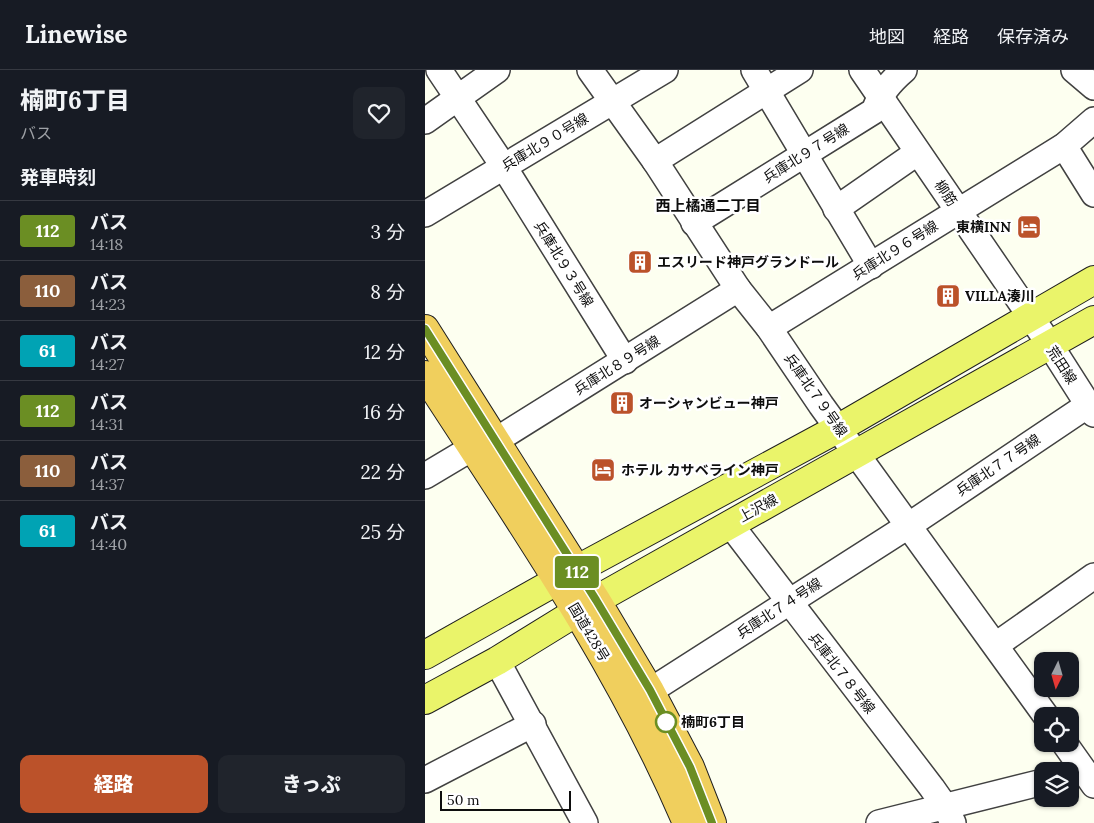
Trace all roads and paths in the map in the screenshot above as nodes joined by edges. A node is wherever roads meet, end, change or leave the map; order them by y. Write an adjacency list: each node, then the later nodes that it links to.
1 (439, 70): 13 (street, 兵庫北９３号線)
2 (497, 70): 13 (street)
3 (590, 70): 14 (street, 兵庫北７９号線)
4 (665, 70): 14 (street, 兵庫北９０号線)
5 (754, 70): 11 (street)
6 (800, 70): 11 (street)
7 (862, 70): 12 (street, 柳筋)
8 (904, 70): 12 (street, 兵庫北９７号線)
9 (1074, 70): 10 (street)
10 (1094, 87)
11 (767, 92): 18 (street); 20 (street)
12 (880, 96): 18 (street, 兵庫北９７号線); 24 (street, 柳筋)
13 (459, 98): 16 (street); 21 (street, 兵庫北９３号線)
14 (613, 102): 20 (street, 兵庫北７９号線); 21 (street, 兵庫北９０号線)
15 (1094, 120): 17 (street, 兵庫北９６号線)
16 (425, 121)
17 (1063, 146): 22 (street); 24 (street, 兵庫北９６号線)
18 (803, 154): 23 (street); 26 (street, 兵庫北９７号線)
19 (908, 159): 23 (street)
20 (655, 161): 26 (street, 兵庫北７９号線)
21 (504, 167): 25 (street, 兵庫北９０号線); 35 (street, 兵庫北９３号線)
22 (1094, 194)
23 (835, 209): 27 (street)
24 (958, 211): 27 (street, 兵庫北９６号線); 30 (street, 柳筋)
25 (425, 214)
26 (694, 223): 29 (street, 兵庫北７９号線)
27 (871, 266): 32 (street, 兵庫北９６号線)
28 (1094, 280): 30 (main road)
29 (738, 289): 32 (street, 兵庫北７９号線); 35 (street, 兵庫北８９号線)
30 (1030, 316): 34 (street, 荒田線); 38 (main road)
31 (1094, 320): 34 (main road, 上沢線)
32 (769, 328): 38 (street, 兵庫北７９号線)
33 (425, 329): 39 (highway, 国道428号)
34 (1050, 345): 37 (street, 荒田線); 40 (main road, 上沢線)
35 (625, 361): 39 (street, 兵庫北８９号線)
36 (425, 375): 39 (highway, 国道428号)
37 (1091, 410): 43 (street, 兵庫北７７号線)
38 (839, 428): 40 (street, 兵庫北７９号線); 44 (main road)
39 (484, 444): 41 (street, 兵庫北８９号線); 44 (highway, 国道428号)
40 (857, 454): 42 (main road, 上沢線); 43 (street, 兵庫北７９号線)
41 (425, 476)
42 (729, 524): 46 (street, 兵庫北７８号線); 47 (main road, 上沢線)
43 (908, 526): 46 (street, 兵庫北７４号線); 48 (street, 兵庫北７９号線)
44 (567, 575): 47 (highway, 国道428号); 49 (main road)
45 (1094, 576): 48 (street)
46 (788, 602): 51 (street, 兵庫北７４号線); 59 (street, 兵庫北７８号線)
47 (586, 605): 50 (main road, 上沢線); 51 (highway, 国道428号); 61 (highway, 国道428号)
48 (996, 644): 53 (street, 兵庫北７９号線)
49 (425, 654)
50 (497, 660): 52 (main road, 上沢線); 54 (street)
51 (650, 690): 62 (highway, 国道428号)
52 (425, 700)
53 (1040, 707)
54 (533, 724): 57 (street); 60 (street)
55 (1071, 752): 56 (street)
56 (1086, 773)
57 (425, 780)
58 (1034, 785): 59 (street)
59 (949, 815): 63 (street)
60 (585, 823)
61 (687, 823)
62 (713, 823)
63 (879, 823)

